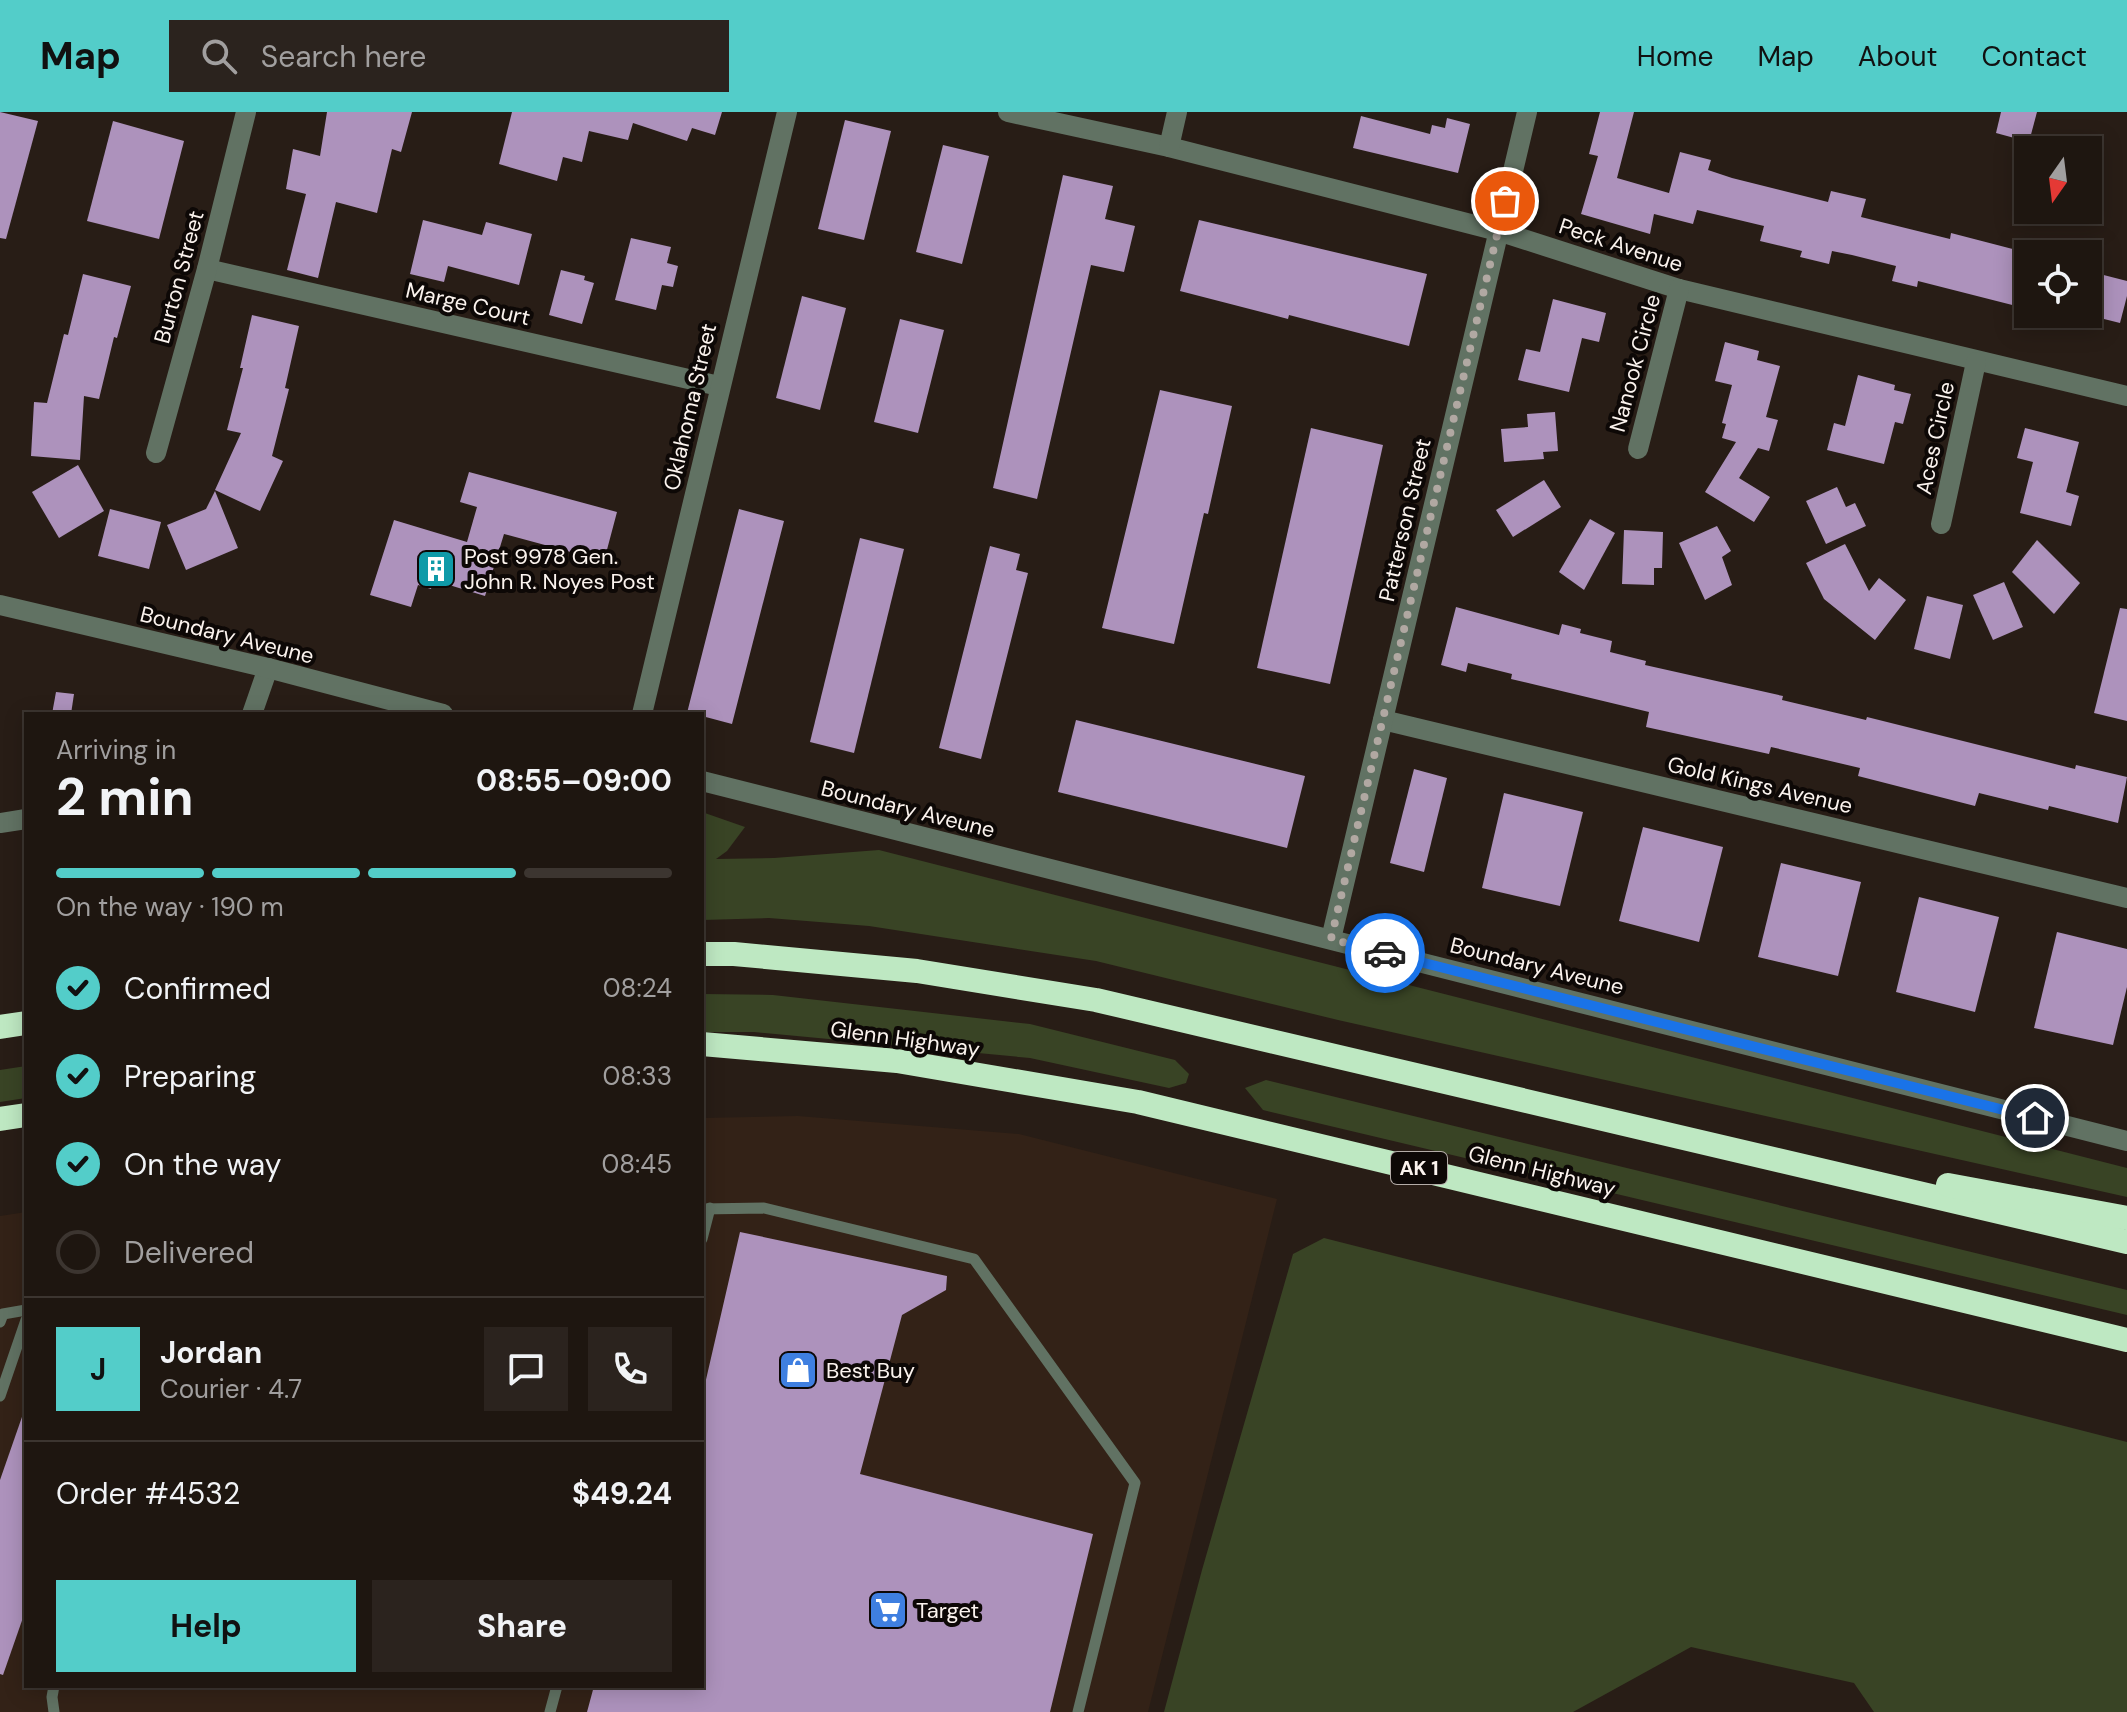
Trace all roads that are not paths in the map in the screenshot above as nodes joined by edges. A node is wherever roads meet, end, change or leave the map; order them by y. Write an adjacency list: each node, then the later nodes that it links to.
1 (246, 112): 8 (street, Burton Street)
2 (787, 112): 11 (street, Oklahoma Street)
3 (1008, 112): 6 (street, Peck Avenue)
4 (1177, 112): 6 (street)
5 (1527, 112): 7 (street, Patterson Street)
6 (1169, 147): 7 (street, Peck Avenue)
7 (1498, 231): 9 (street, Peck Avenue); 21 (street, Patterson Street)
8 (207, 269): 11 (street, Marge Court); 14 (street, Burton Street)
9 (1679, 289): 10 (street, Peck Avenue); 13 (street, Nanook Circle)
10 (1976, 362): 12 (street, Peck Avenue); 15 (street, Aces Circle)
11 (719, 386): 20 (street, Oklahoma Street)
12 (2127, 396)
13 (1638, 449)
14 (156, 453)
15 (1941, 524)
16 (0, 605): 17 (street, Boundary Aveune)
17 (268, 668): 18 (street); 19 (street, Boundary Aveune)
18 (253, 712)
19 (435, 712)
20 (642, 712)
21 (1383, 720): 25 (street, Gold Kings Avenue); 26 (street, Patterson Street)
22 (704, 782): 26 (street, Boundary Aveune)
23 (24, 819): 24 (street)
24 (0, 823)
25 (2127, 898)
26 (1331, 939): 35 (street, Boundary Aveune)
27 (704, 954): 36 (highway)
28 (24, 1012): 29 (highway)
29 (0, 1015)
30 (24, 1023): 31 (highway)
31 (0, 1027)
32 (704, 1044): 43 (highway, Glenn Highway / AK 1)
33 (24, 1115): 34 (highway)
34 (0, 1119)
35 (2127, 1141)
36 (1808, 1165): 38 (highway); 39 (highway)
37 (706, 1209): 49 (lane)
38 (2127, 1218)
39 (2127, 1242)
40 (24, 1311): 41 (lane)
41 (1, 1318)
42 (24, 1326): 44 (lane)
43 (2127, 1340)
44 (0, 1396)
45 (54, 1688): 47 (lane)
46 (556, 1688): 48 (lane)
47 (54, 1712)
48 (550, 1712)
49 (1078, 1712)

